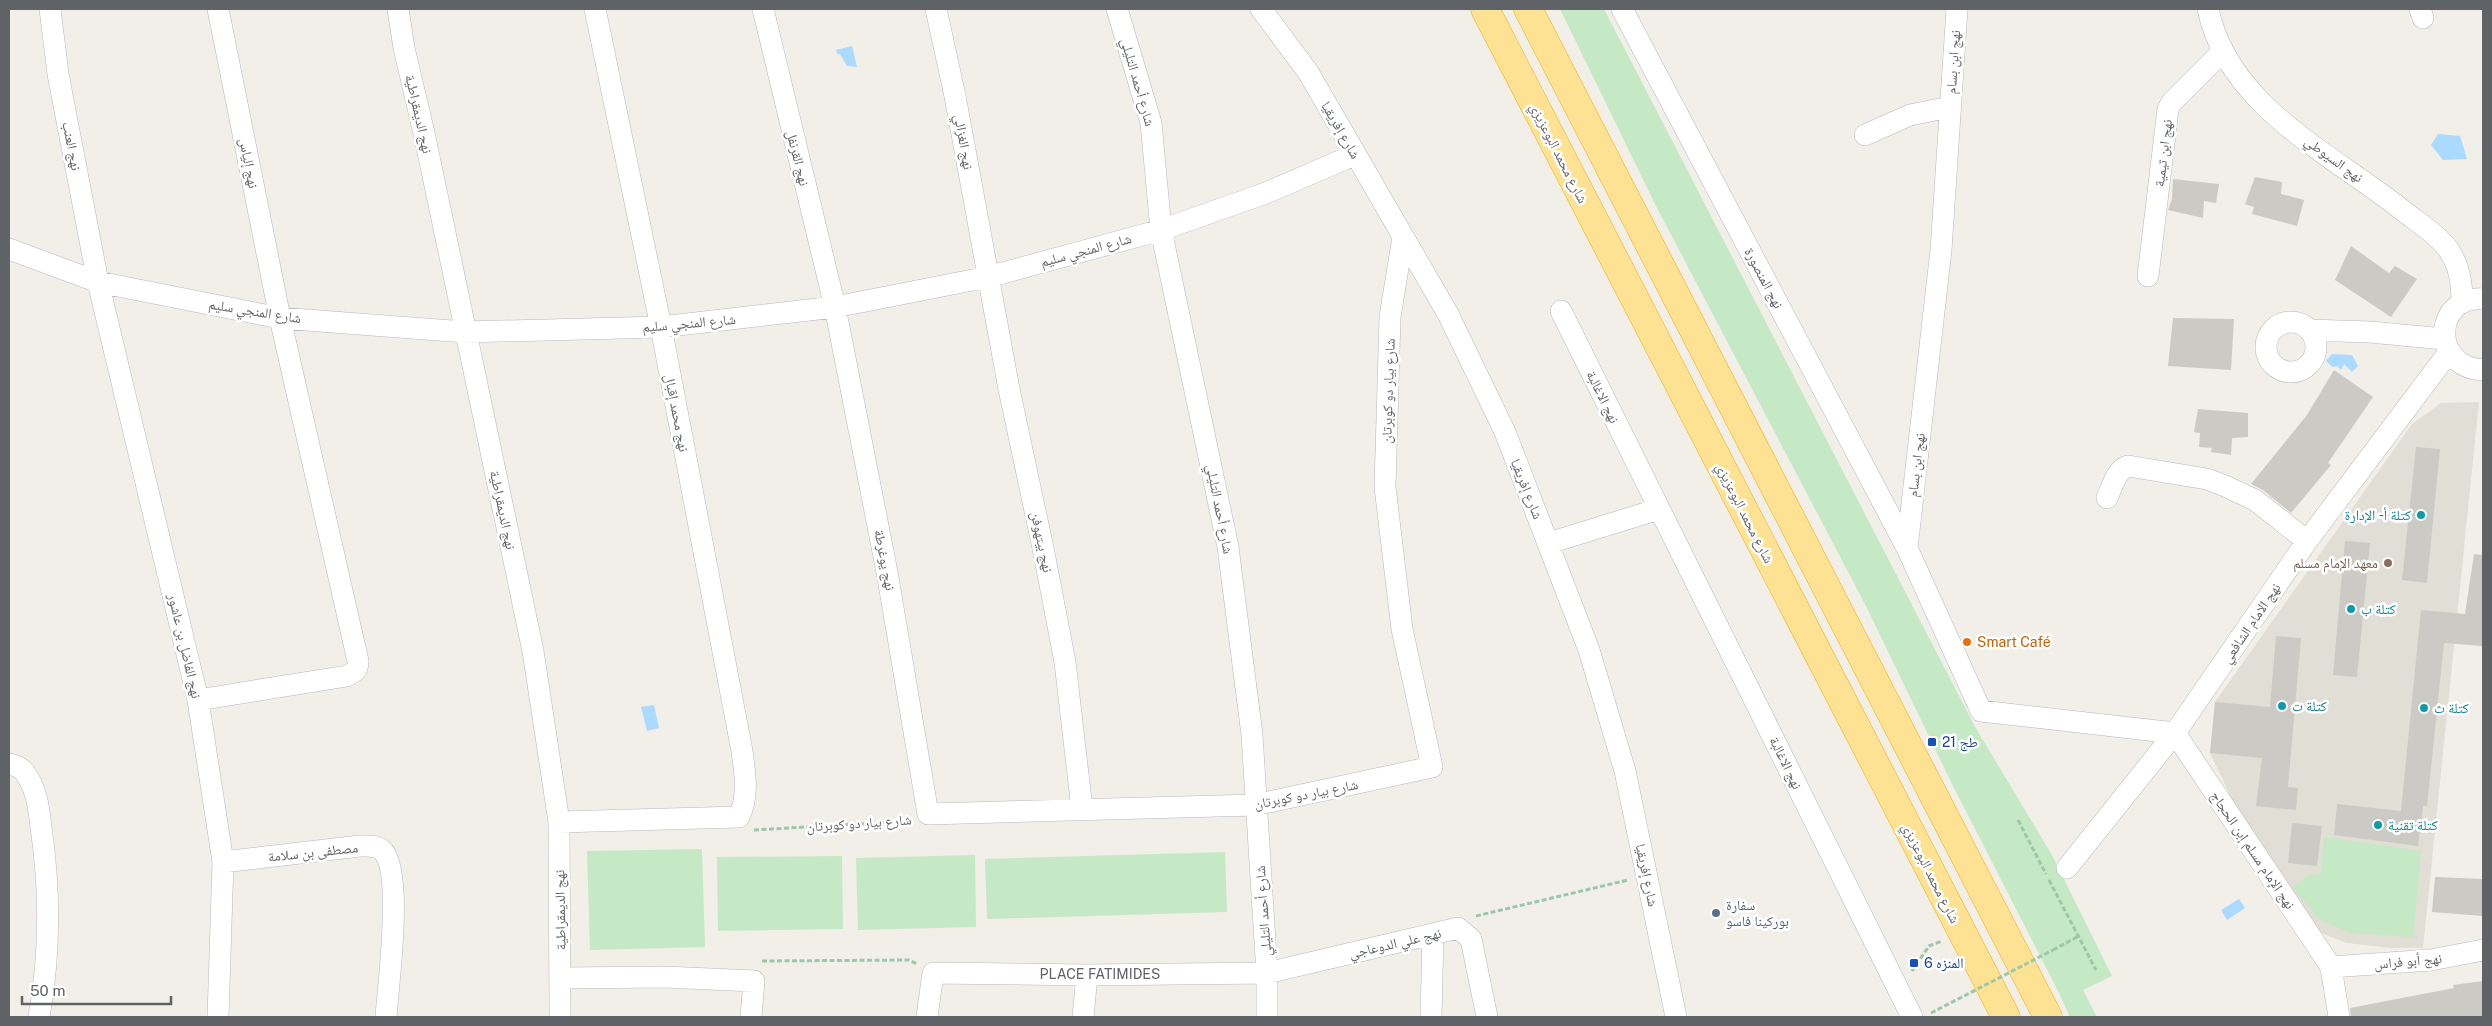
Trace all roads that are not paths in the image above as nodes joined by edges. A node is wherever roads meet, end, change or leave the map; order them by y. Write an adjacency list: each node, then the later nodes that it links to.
1 (53, 9): 23 (street, نهج العنب)
2 (218, 9): 28 (street, نهج إلياس)
3 (398, 9): 31 (street, نهج الديمقراطية)
4 (595, 9): 29 (street, نهج محمد إقبال)
5 (763, 9): 26 (street, نهج القرنفل)
6 (936, 9): 21 (street, نهج الغزالي)
7 (1117, 9): 18 (street, شارع أحمد التليلي)
8 (1261, 9): 17 (street, شارع إفريقيا)
9 (1485, 9): 66 (highway, شارع محمد البوعزيزي)
10 (1528, 9): 67 (highway)
11 (1622, 9): 38 (street, نهج المنصورة)
12 (1957, 9): 15 (street, نهج ابن بسام)
13 (2208, 9): 14 (street, نهج السيوطي)
14 (2223, 51): 22 (street, نهج ابن تيمية); 25 (street, نهج السيوطي)
15 (1950, 107): 16 (street); 38 (street, نهج ابن بسام)
16 (1866, 135)
17 (1354, 155): 18 (street, شارع المنجي سليم); 19 (street, شارع إفريقيا)
18 (1161, 230): 21 (street, شارع المنجي سليم); 42 (street, شارع أحمد التليلي)
19 (1403, 237): 37 (street, شارع إفريقيا); 42 (street, شارع بيار دو كوبرتان)
20 (9, 249): 23 (street, شارع المنجي سليم)
21 (988, 276): 26 (street, شارع المنجي سليم); 43 (street, نهج بيتهوفن)
22 (2148, 276)
23 (98, 282): 28 (street, شارع المنجي سليم); 39 (street, نهج الفاضل بن عاشور)
24 (2483, 299): 25 (street)
25 (2462, 303): 32 (street)
26 (835, 307): 29 (street, شارع المنجي سليم); 44 (street, نهج يوغرطة)
27 (1561, 311): 35 (street, نهج الاغالبة)
28 (280, 318): 31 (street, شارع المنجي سليم); 39 (street, نهج إلياس)
29 (661, 327): 31 (street, شارع المنجي سليم); 45 (street, نهج محمد إقبال)
30 (2309, 330): 32 (street)
31 (465, 332): 45 (street, نهج الديمقراطية)
32 (2447, 346): 33 (street); 36 (street, نهج الامام الشافعي)
33 (2483, 370)
34 (2108, 498): 36 (street)
35 (1659, 509): 37 (street); 54 (street, نهج الاغالبة)
36 (2307, 541): 40 (street, نهج الامام الشافعي)
37 (1549, 543): 65 (street, شارع إفريقيا)
38 (1907, 548): 40 (street)
39 (198, 700): 46 (street, نهج الفاضل بن عاشور)
40 (2175, 733): 47 (street, نهج الامام الشافعي); 50 (street, نهج اﻹمام مسلم إبن الحجاج)
41 (9, 764): 55 (street)
42 (1255, 805): 43 (street, شارع بيار دو كوبرتان); 51 (street, شارع أحمد التليلي)
43 (1082, 809): 44 (street, شارع بيار دو كوبرتان)
44 (928, 814)
45 (559, 822): 53 (street, نهج الديمقراطية)
46 (224, 862): 56 (street, نهج الفاضل بن عاشور); 57 (street, مصطفى بن سلامة)
47 (2067, 868)
48 (1432, 935): 51 (street, نهج علي الدوعاجي); 63 (street); 64 (street, نهج علي الدوعاجي)
49 (2483, 950): 50 (street, نهج أبو فراس)
50 (2331, 967): 68 (street)
51 (1267, 973): 52 (street, PLACE FATIMIDES); 62 (street, شارع أحمد التليلي)
52 (1087, 975): 60 (street, PLACE FATIMIDES); 61 (street)
53 (562, 978): 58 (street, نهج الديمقراطية); 59 (street)
54 (1921, 1015)
55 (39, 1017)
56 (218, 1017)
57 (386, 1017)
58 (560, 1017)
59 (751, 1017)
60 (927, 1017)
61 (1083, 1017)
62 (1267, 1017)
63 (1431, 1017)
64 (1487, 1017)
65 (1676, 1017)
66 (2006, 1017)
67 (2048, 1017)
68 (2340, 1017)

